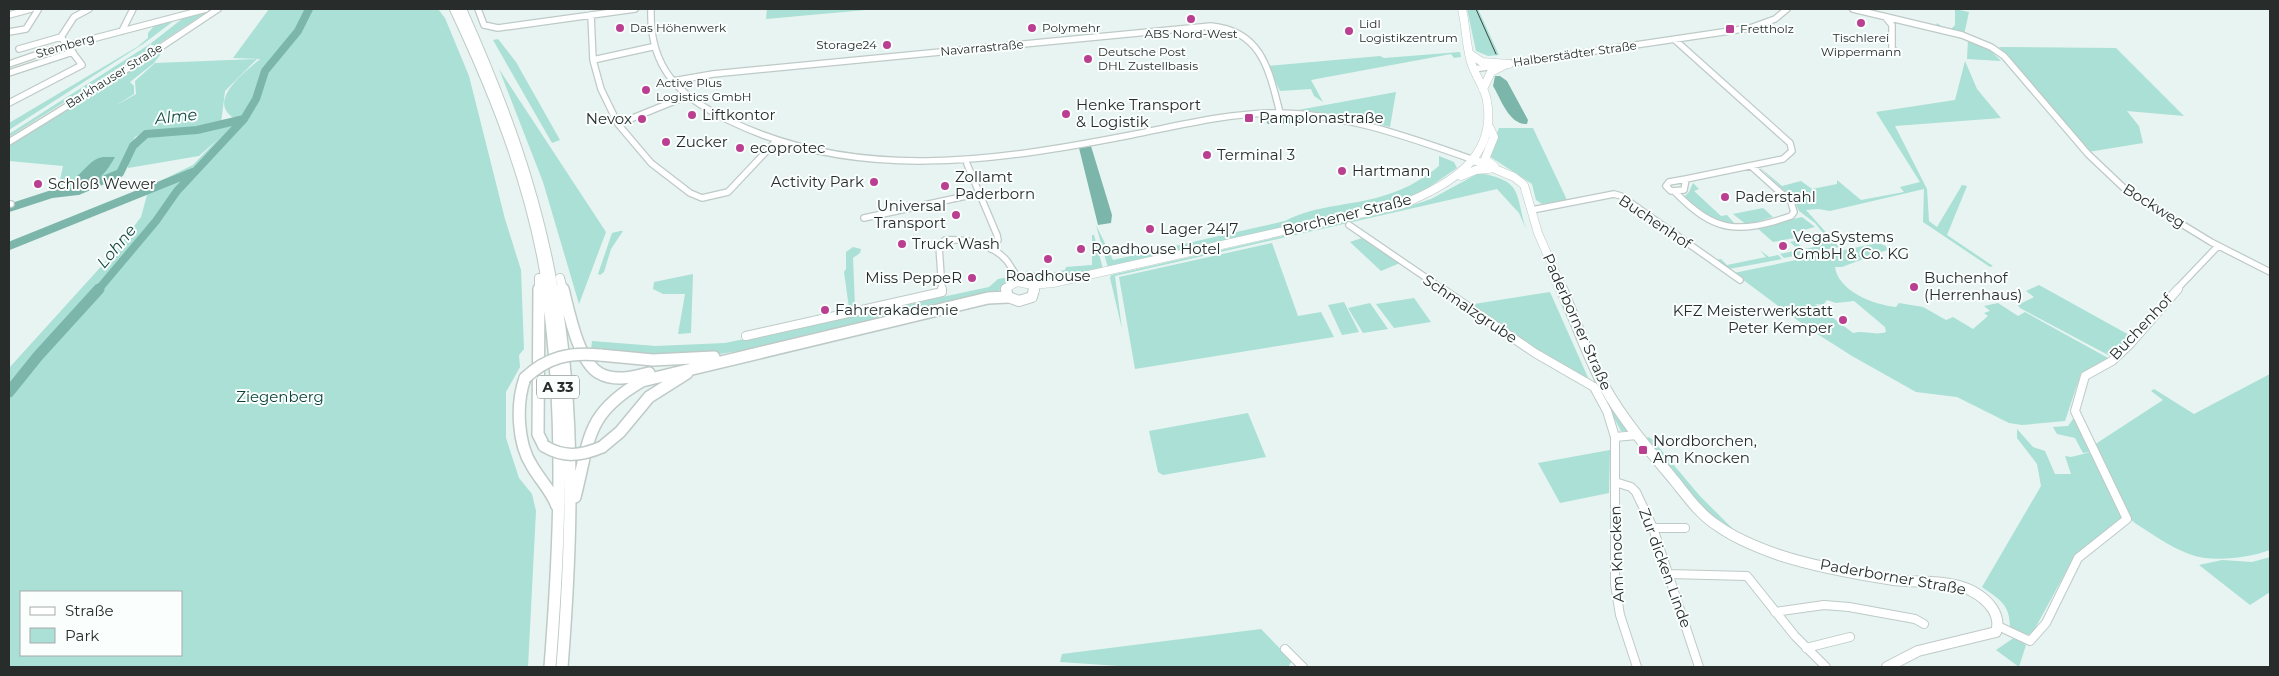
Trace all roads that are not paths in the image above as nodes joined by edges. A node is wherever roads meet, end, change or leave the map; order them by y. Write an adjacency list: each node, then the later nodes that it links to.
1 (30, 9): 15 (street)
2 (39, 9): 19 (street)
3 (89, 9): 20 (street)
4 (133, 9): 18 (street)
5 (206, 9): 18 (street, Stemberg)
6 (218, 9): 41 (street, Barkhauser Straße)
7 (454, 9): 56 (highway, A 33)
8 (462, 9): 57 (highway, A 33)
9 (478, 9): 16 (street)
10 (635, 9): 16 (street)
11 (651, 9): 23 (street)
12 (1462, 9): 27 (main road)
13 (1787, 9): 21 (street, Halberstädter Straße)
14 (1853, 9): 17 (street)
15 (9, 15)
16 (590, 15): 28 (street)
17 (1887, 19): 26 (street); 54 (street, Bockweg)
18 (122, 31): 22 (street, Stemberg)
19 (9, 32)
20 (61, 37): 22 (street); 24 (street)
21 (1675, 40): 30 (street, Halberstädter Straße); 44 (street)
22 (68, 45): 25 (street); 29 (street, Stemberg)
23 (652, 47): 28 (street); 33 (street)
24 (19, 49)
25 (73, 52): 32 (street); 36 (street)
26 (1896, 52)
27 (1470, 54): 30 (main road); 31 (main road)
28 (593, 60): 38 (street)
29 (9, 64)
30 (1509, 64): 31 (street, Halberstädter Straße); 34 (main road)
31 (1474, 69): 34 (main road)
32 (9, 73)
33 (675, 83): 35 (street); 37 (street, Navarrastraße)
34 (1483, 89): 39 (main road)
35 (687, 96): 38 (street); 40 (street)
36 (9, 103)
37 (1280, 113): 40 (street); 42 (street)
38 (618, 124): 40 (street)
39 (1490, 128): 42 (main road, Borchener Straße); 46 (main road)
40 (776, 141)
41 (9, 142)
42 (1474, 160): 45 (main road, Paderborner Straße); 48 (main road, Borchener Straße)
43 (967, 164): 50 (street)
44 (1751, 166): 47 (street); 49 (street)
45 (1493, 168): 46 (main road, Paderborner Straße); 48 (main road)
46 (1514, 177): 51 (main road, Paderborner Straße)
47 (1686, 179): 49 (street); 49 (street)
48 (1451, 180): 61 (main road, Borchener Straße)
49 (1675, 192)
50 (980, 193): 52 (street); 55 (street)
51 (1532, 210): 59 (street, Buchenhof); 65 (main road, Paderborner Straße)
52 (864, 218)
53 (1349, 225): 64 (street, Schmalzgrube)
54 (2218, 246): 58 (street, Bockweg); 74 (street, Buchenhof)
55 (991, 249): 60 (street); 62 (street)
56 (541, 258): 63 (highway, bridge); 68 (highway, A 33)
57 (552, 268): 63 (highway); 68 (highway, A 33)
58 (2270, 272)
59 (1740, 280)
60 (1012, 288): 61 (main road); 61 (main road, Borchener Straße); 63 (highway)
61 (1034, 288)
62 (746, 336)
63 (729, 357): 68 (highway); 68 (highway, bridge)
64 (1594, 388): 66 (street, Am Knocken)
65 (1637, 435): 66 (street); 74 (main road, Paderborner Straße)
66 (1615, 437): 67 (street, Am Knocken)
67 (1615, 482): 69 (street, Zur dicken Linde); 81 (street, Am Knocken)
68 (566, 514): 78 (highway, A 33); 79 (highway, A 33)
69 (1653, 528): 70 (street); 71 (street, Zur dicken Linde)
70 (1685, 528)
71 (1669, 574): 72 (street); 82 (street, Zur dicken Linde)
72 (1776, 612): 73 (street); 76 (street)
73 (1924, 624)
74 (1998, 626): 84 (main road)
75 (1850, 636): 76 (street)
76 (1806, 648): 83 (street)
77 (1285, 649): 80 (street)
78 (550, 667)
79 (562, 667)
80 (1303, 667)
81 (1636, 667)
82 (1700, 667)
83 (1826, 667)
84 (1887, 667)

